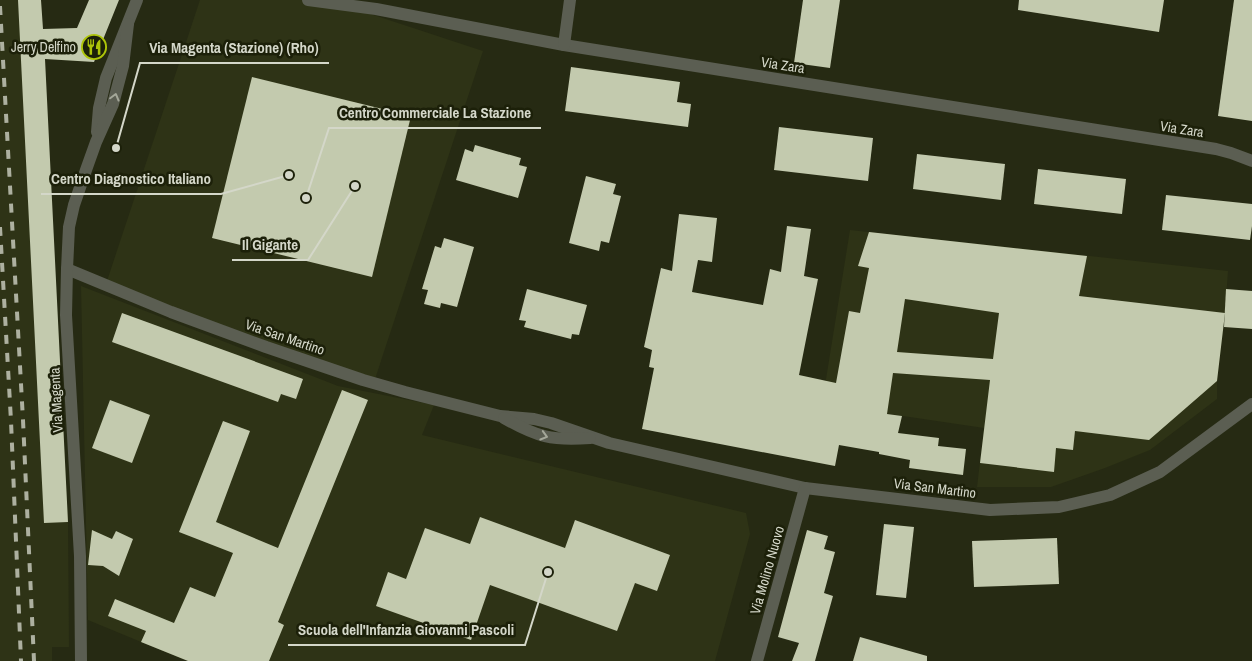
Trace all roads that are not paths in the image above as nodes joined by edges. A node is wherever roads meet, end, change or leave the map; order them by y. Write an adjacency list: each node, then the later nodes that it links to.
1 (137, 0): 7 (street, Via Magenta)
2 (308, 0): 4 (street, Via Zara)
3 (570, 0): 5 (street)
4 (377, 4): 5 (street, Via Zara)
5 (564, 44): 6 (street, Via Zara)
6 (1252, 161)
7 (67, 269): 9 (street, Via San Martino); 10 (street, Via Magenta)
8 (1252, 404): 9 (street, Via San Martino)
9 (805, 488): 11 (street, Via Molino Nuovo)
10 (82, 661)
11 (757, 661)

